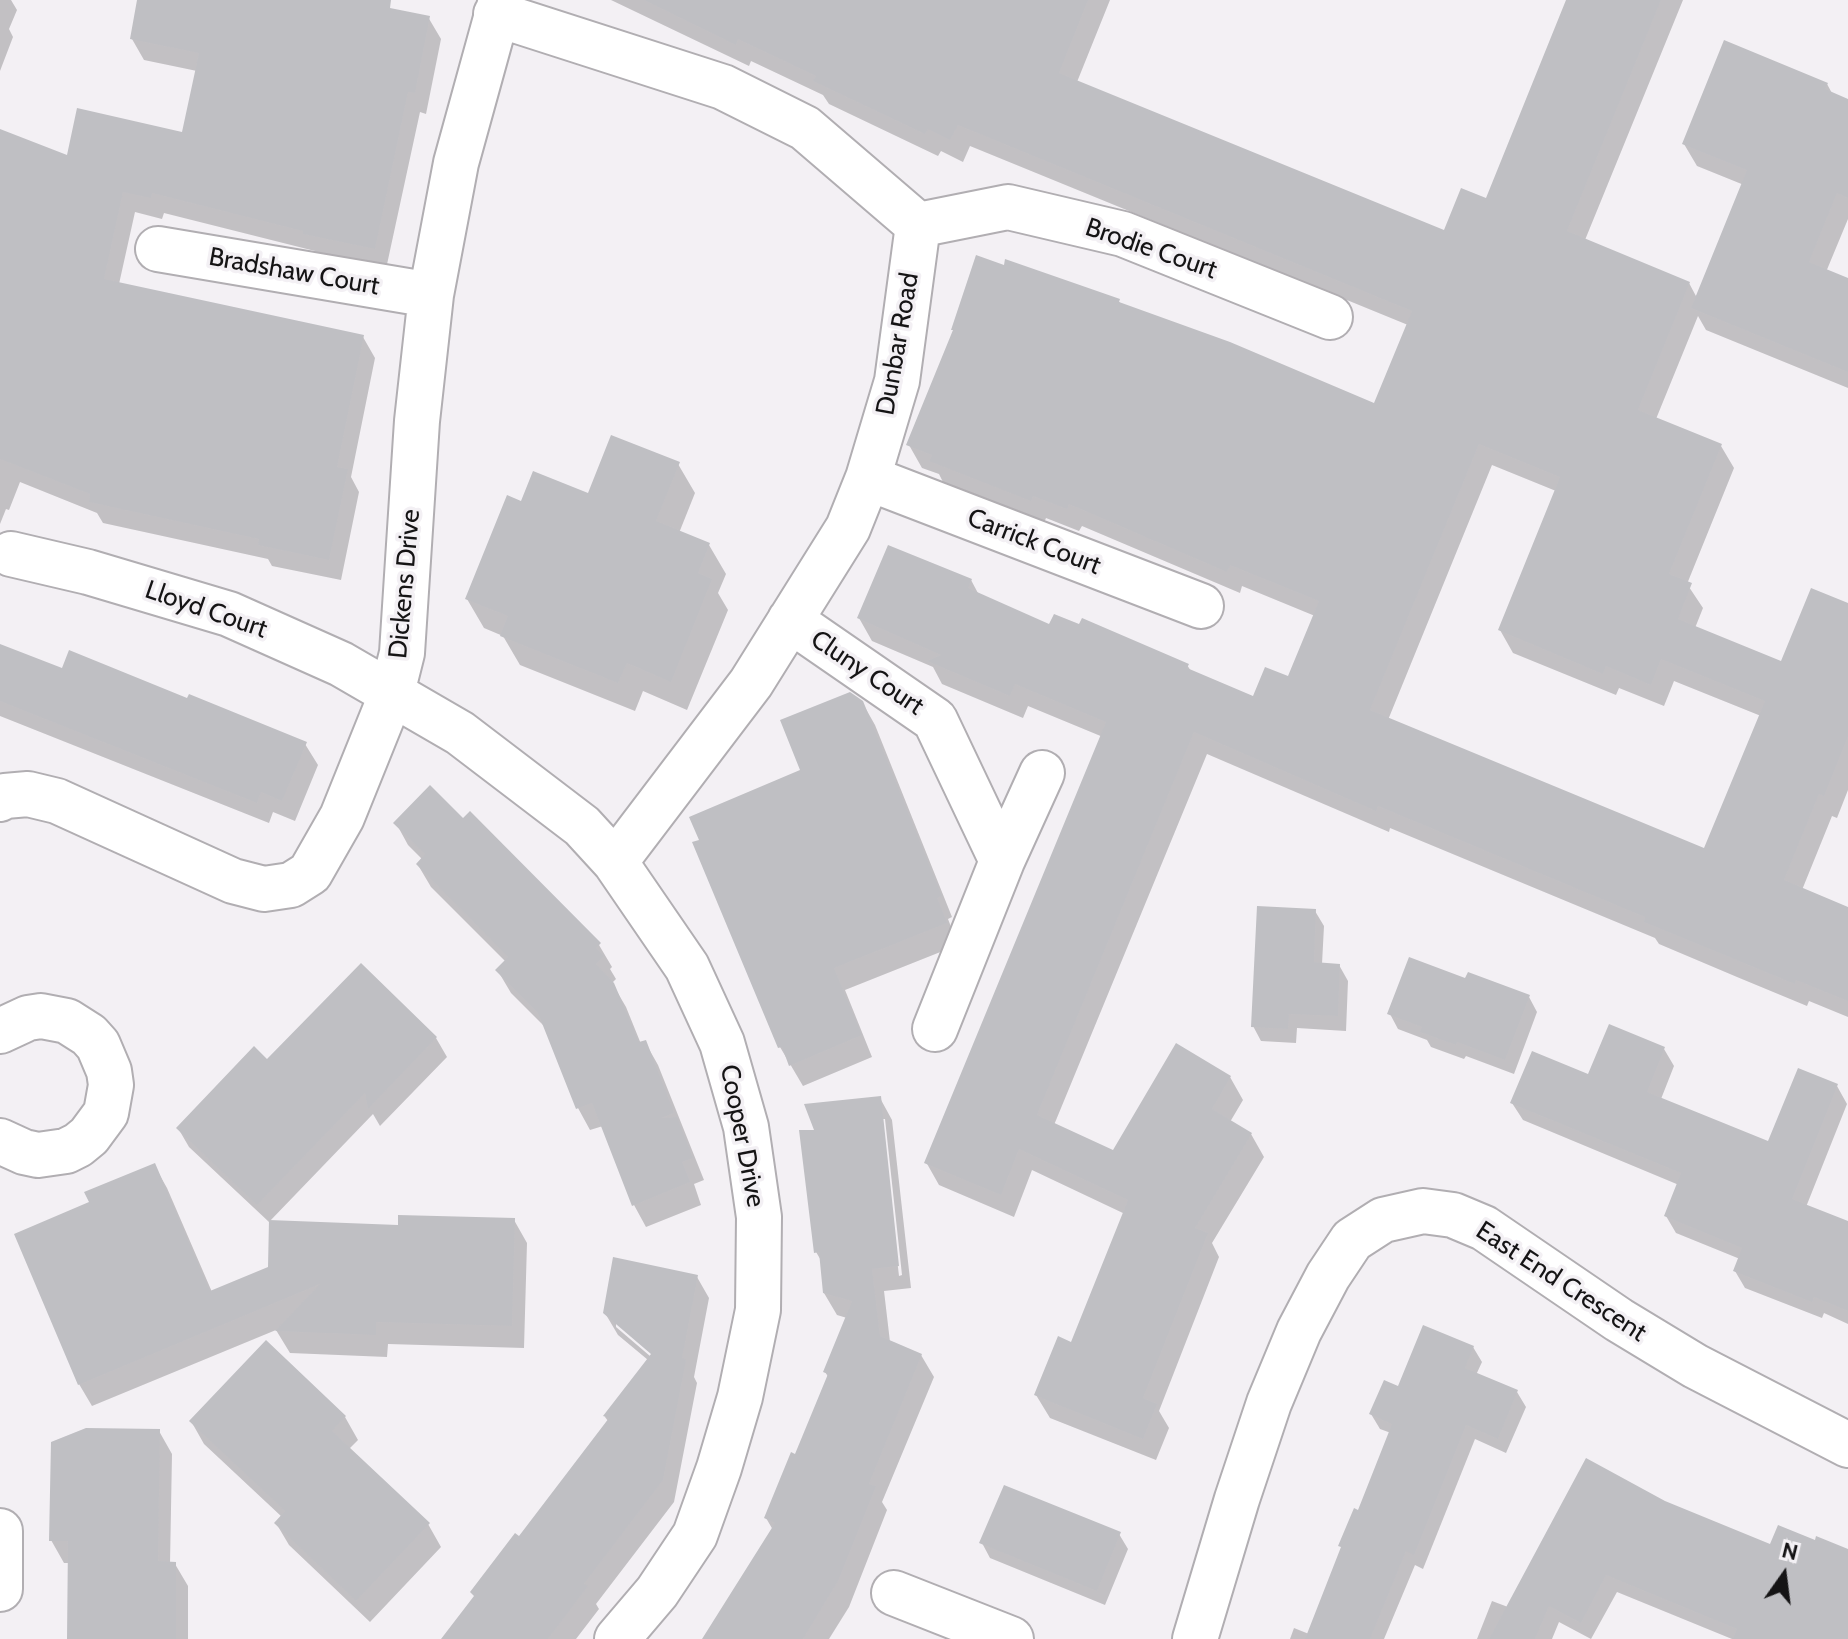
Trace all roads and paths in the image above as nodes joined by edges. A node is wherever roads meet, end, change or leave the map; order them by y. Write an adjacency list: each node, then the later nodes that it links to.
1 (499, 7): 2 (street); 4 (street, Dickens Drive)
2 (918, 225): 5 (street, Brodie Court); 6 (street, Dunbar Road)
3 (158, 249): 4 (street, Bradshaw Court)
4 (431, 295): 10 (street, Dickens Drive)
5 (1330, 317)
6 (868, 478): 8 (street, Carrick Court); 9 (street, Dunbar Road)
7 (11, 554): 10 (street, Lloyd Court)
8 (1201, 606)
9 (790, 620): 13 (street, Cluny Court); 14 (street, Dunbar Road)
10 (392, 693): 12 (street, Dickens Drive); 14 (street, Cooper Drive)
11 (1042, 773): 13 (street)
12 (0, 799)
13 (1002, 861): 15 (street)
14 (615, 862): 22 (street, Cooper Drive)
15 (935, 1029)
16 (0, 1031): 17 (street)
17 (0, 1141)
18 (1848, 1445): 24 (street, East End Crescent)
19 (0, 1531): 20 (street)
20 (0, 1589)
21 (894, 1593): 23 (street)
22 (617, 1639)
23 (1011, 1639)
24 (1195, 1639)

